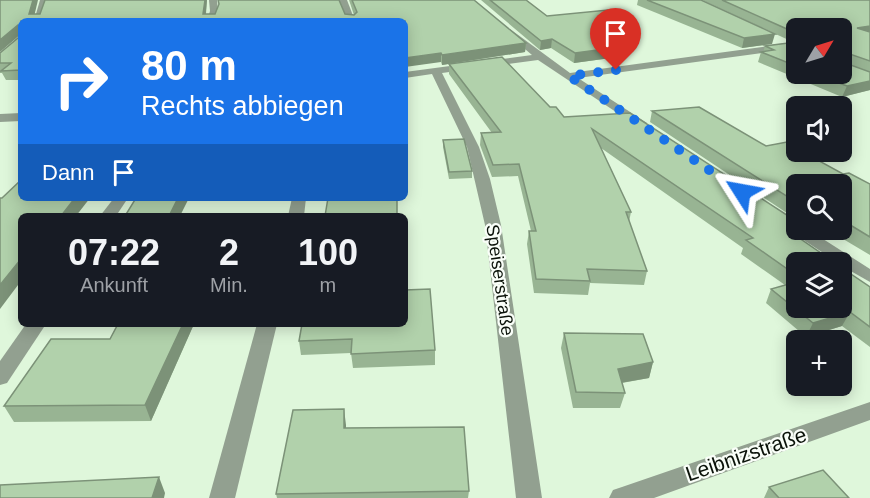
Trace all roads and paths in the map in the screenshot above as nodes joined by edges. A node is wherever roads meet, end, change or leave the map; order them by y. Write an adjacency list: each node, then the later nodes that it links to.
1 (44, 0): 4 (street)
2 (213, 0): 5 (street)
3 (343, 0): 6 (street)
4 (39, 18)
5 (212, 18)
6 (350, 18)
7 (498, 22): 11 (street)
8 (770, 37): 9 (street)
9 (786, 45)
10 (786, 49): 14 (street)
11 (540, 57): 12 (street); 14 (street)
12 (436, 72): 13 (street); 25 (street, Speiserstraße)
13 (408, 75)
14 (569, 76): 17 (street)
15 (18, 117): 16 (street)
16 (0, 118)
17 (658, 136)
18 (815, 240): 19 (street)
19 (870, 277)
20 (34, 327): 22 (street)
21 (266, 327): 24 (street)
22 (0, 377)
23 (870, 411): 26 (street, Leibnizstraße)
24 (222, 498)
25 (529, 498)
26 (622, 498)

